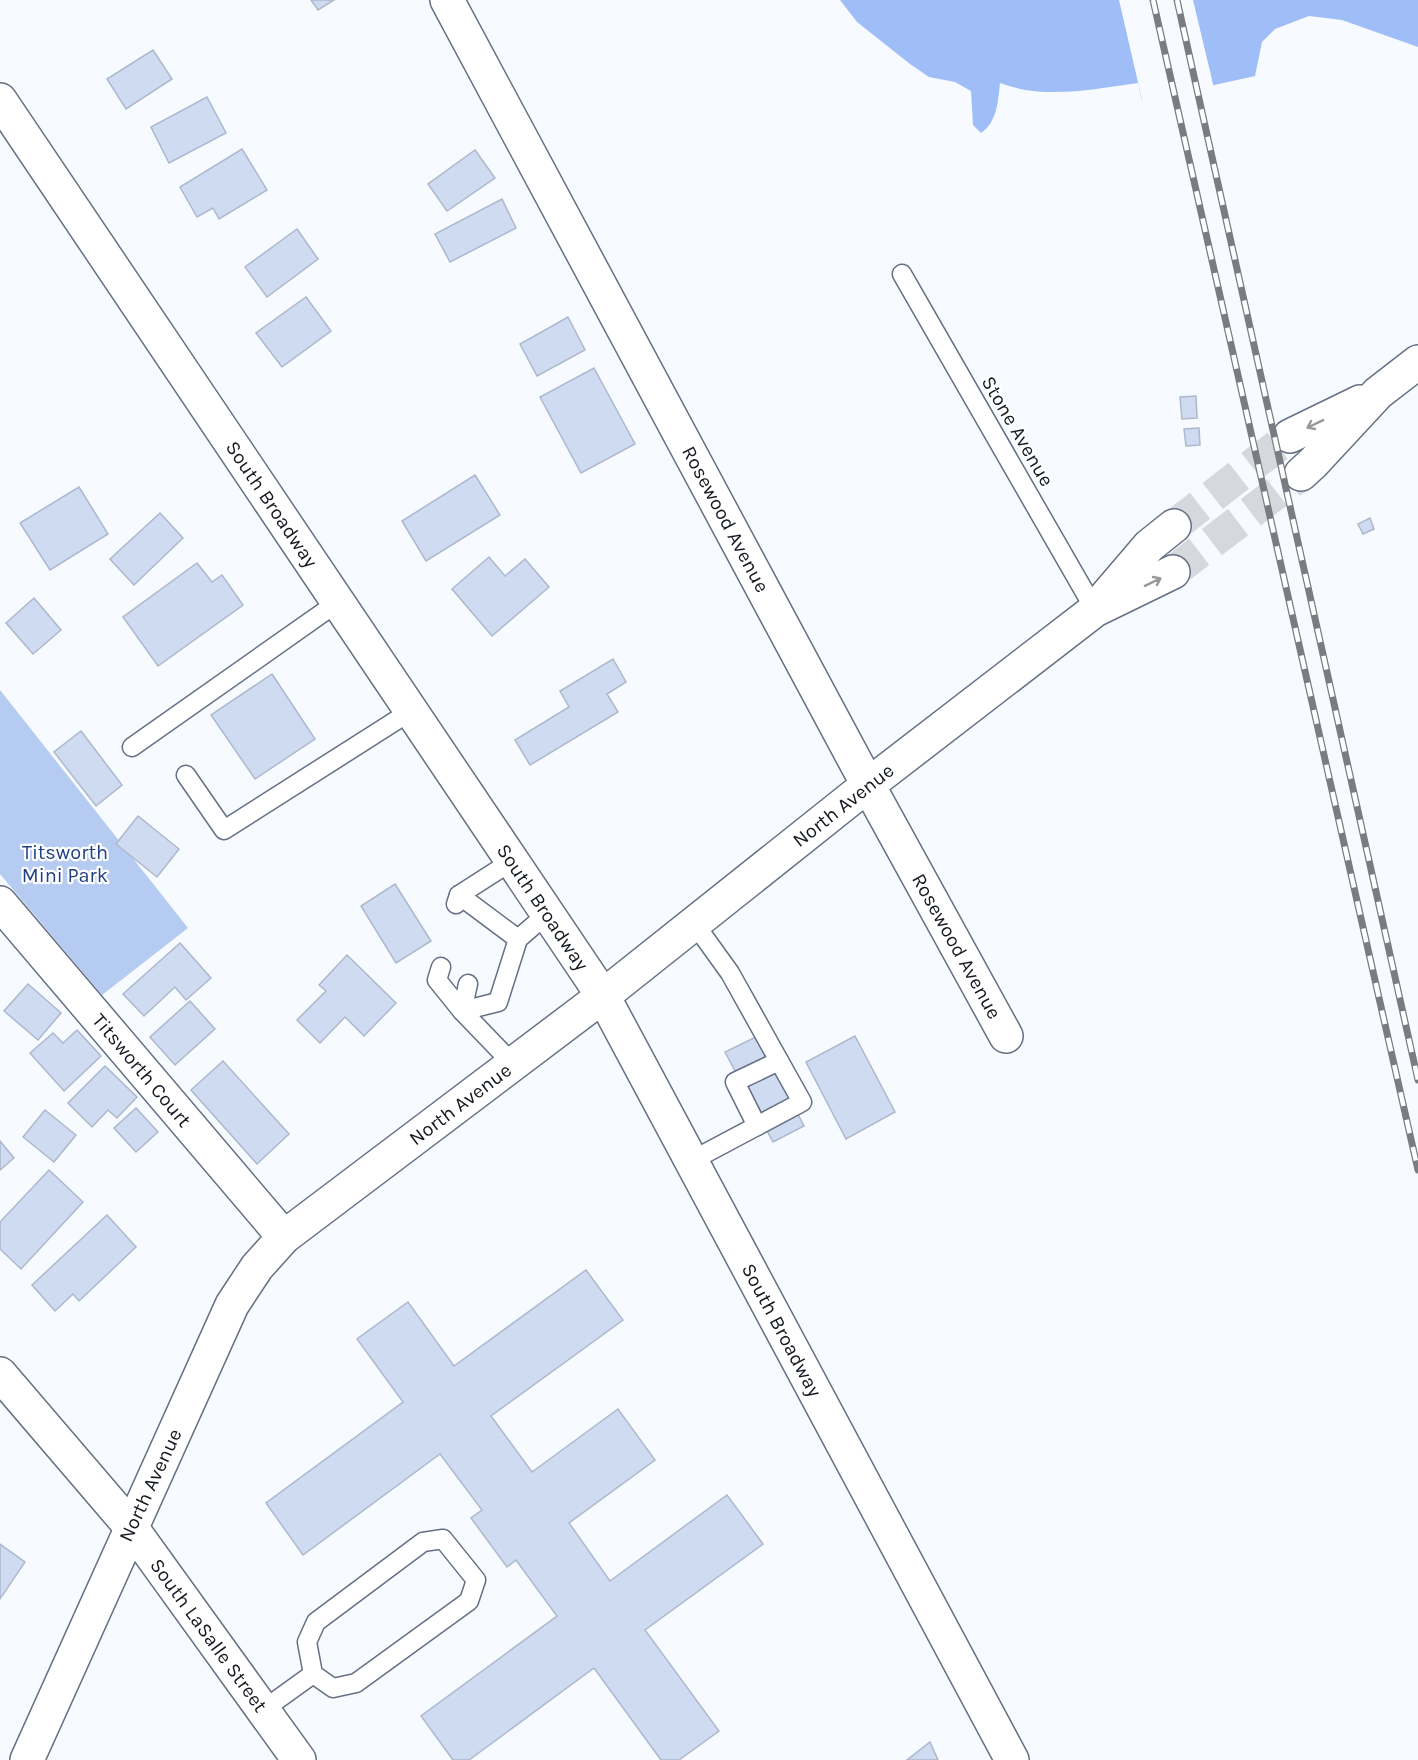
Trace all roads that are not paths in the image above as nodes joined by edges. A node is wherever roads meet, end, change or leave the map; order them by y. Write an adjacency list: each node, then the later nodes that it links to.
1 (447, 0): 15 (street, Rosewood Avenue)
2 (0, 100): 10 (street, South Broadway)
3 (902, 274): 11 (lane, Stone Avenue)
4 (1418, 362): 5 (street)
5 (1378, 393): 6 (street, one-way to 6); 7 (street)
6 (1290, 436)
7 (1300, 474)
8 (1174, 526): 11 (street, North Avenue)
9 (1173, 572): 11 (street, North Avenue, one-way to 9)
10 (338, 602): 12 (street, South Broadway); 13 (lane)
11 (1095, 610): 15 (street, North Avenue)
12 (411, 711): 14 (lane); 16 (street, South Broadway)
13 (132, 747)
14 (186, 775)
15 (868, 784): 19 (street, North Avenue); 25 (street, Rosewood Avenue)
16 (512, 861): 18 (street, South Broadway); 20 (lane)
17 (0, 903): 30 (street, Titsworth Court)
18 (547, 914): 20 (lane); 23 (street, South Broadway)
19 (694, 923): 23 (street, North Avenue); 26 (lane)
20 (518, 939): 24 (lane)
21 (441, 967): 24 (lane)
22 (468, 984): 24 (lane)
23 (603, 996): 27 (street, North Avenue); 29 (street, South Broadway)
24 (462, 1011): 27 (lane)
25 (1006, 1036)
26 (779, 1061): 28 (lane); 28 (lane)
27 (513, 1064): 30 (street, North Avenue)
28 (757, 1126): 29 (lane)
29 (691, 1161): 37 (street, South Broadway)
30 (284, 1237): 32 (street, North Avenue)
31 (0, 1374): 32 (street, South LaSalle Street)
32 (131, 1527): 34 (street, South LaSalle Street); 35 (street, North Avenue)
33 (313, 1674): 33 (lane); 34 (lane)
34 (263, 1710): 36 (street, South LaSalle Street)
35 (27, 1760)
36 (299, 1760)
37 (1012, 1760)

